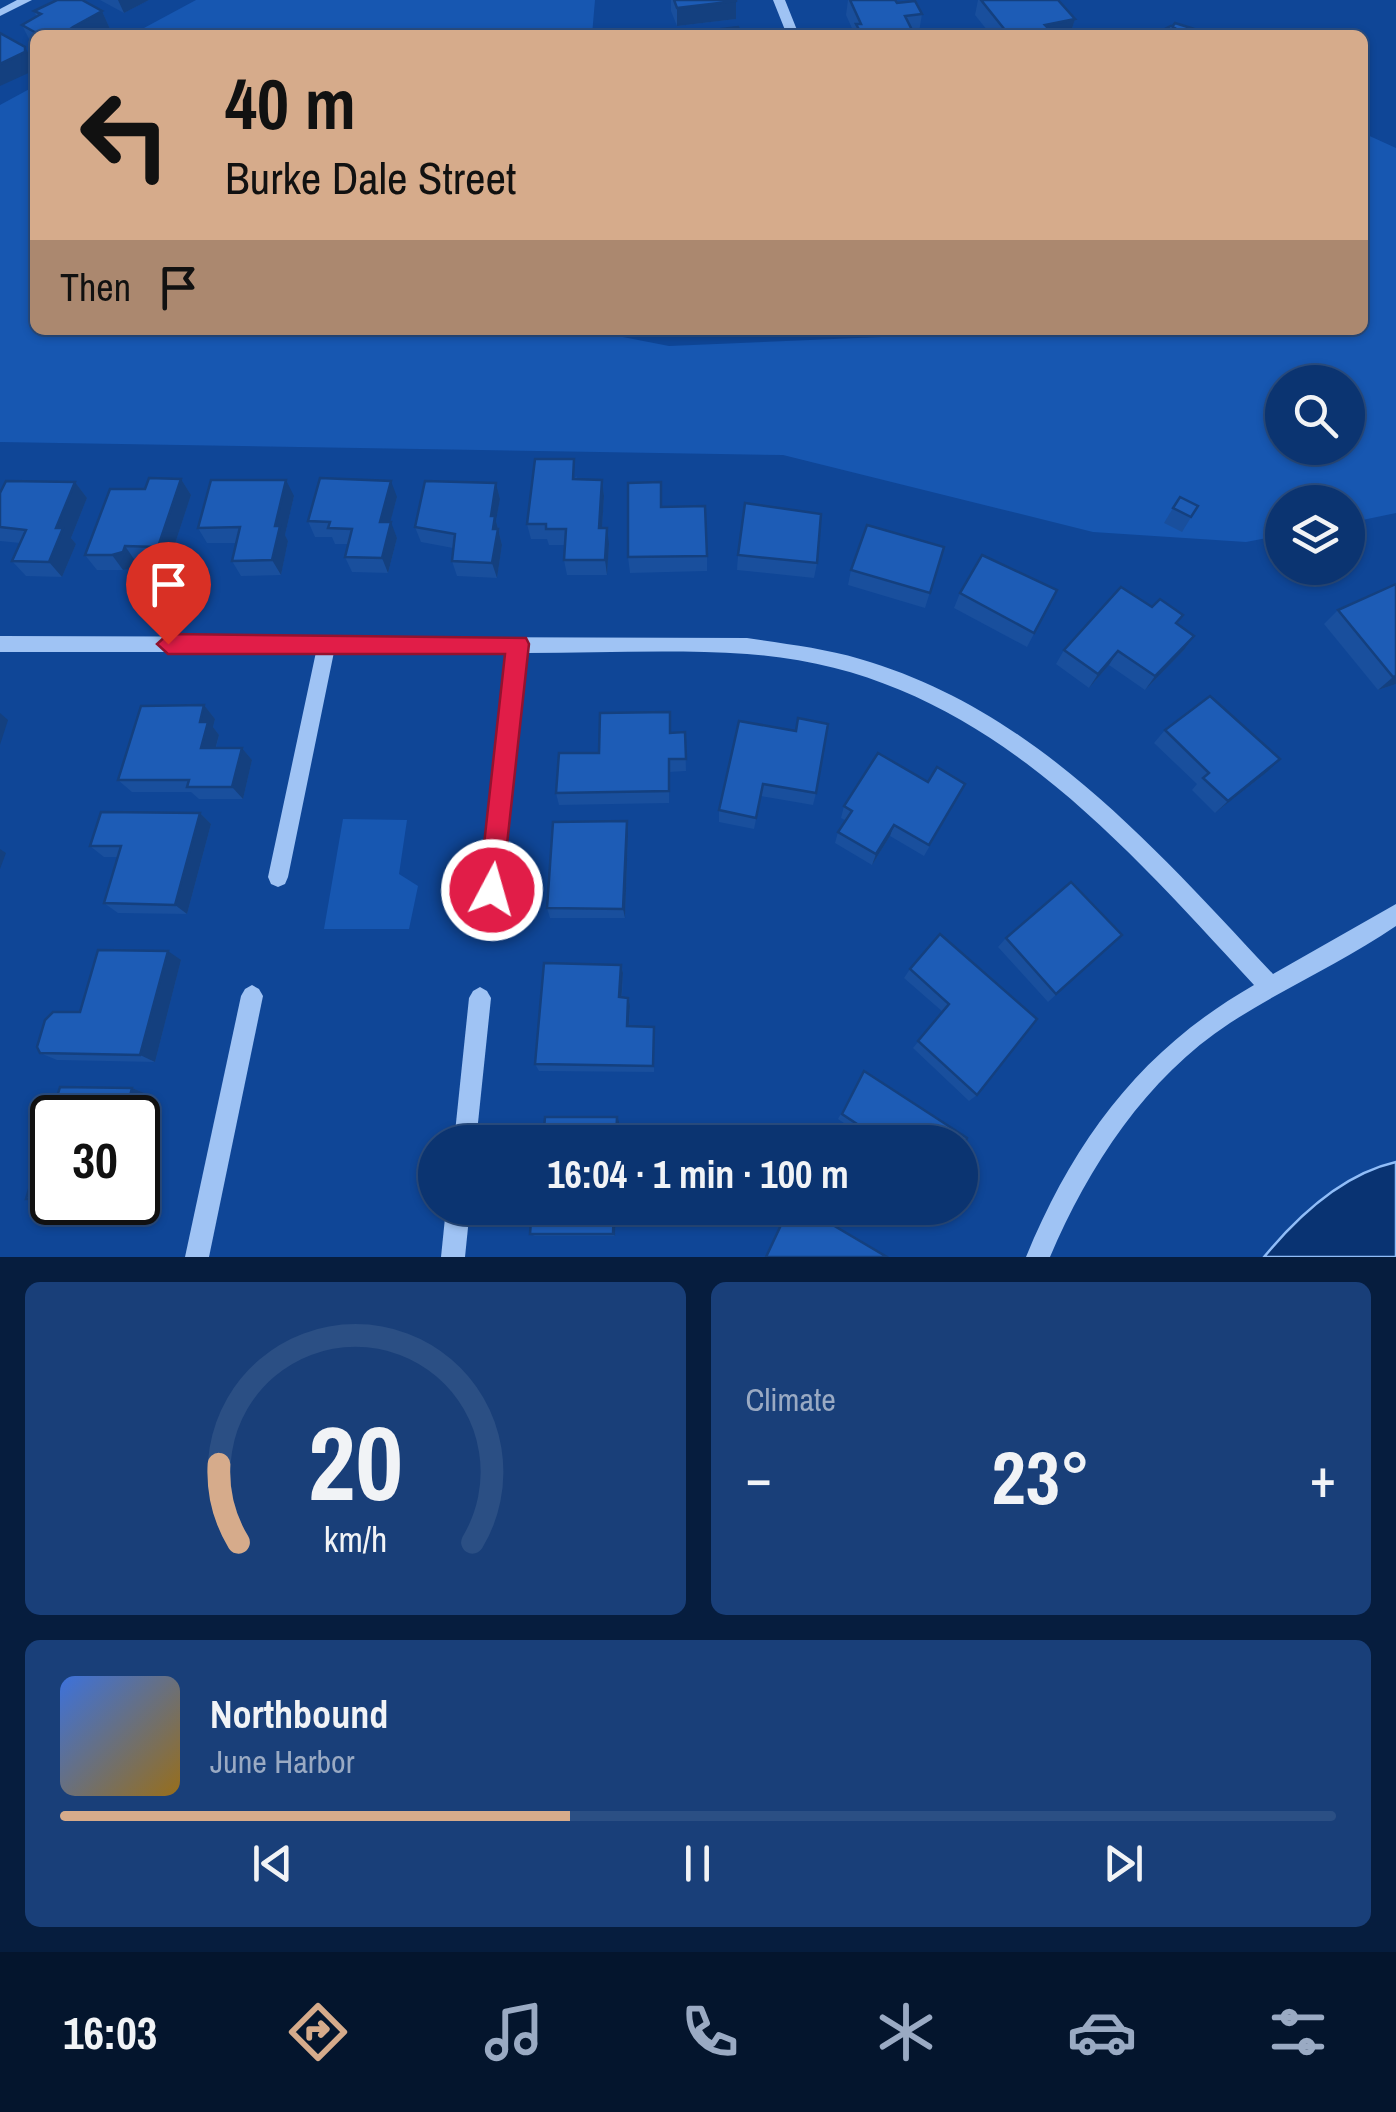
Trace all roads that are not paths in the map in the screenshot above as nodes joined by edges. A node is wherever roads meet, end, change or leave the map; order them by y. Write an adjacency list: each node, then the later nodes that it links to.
1 (26, 0): 3 (street)
2 (779, 0): 4 (street)
3 (0, 13)
4 (791, 30)
5 (0, 644): 6 (street)
6 (328, 644): 7 (street); 8 (street)
7 (518, 644): 9 (street); 11 (street)
8 (278, 877)
9 (492, 890)
10 (1396, 914): 11 (street)
11 (1271, 987): 18 (street)
12 (252, 996): 16 (street)
13 (480, 998): 14 (street)
14 (467, 1125)
15 (456, 1225): 17 (street)
16 (197, 1257)
17 (453, 1257)
18 (1038, 1257)

